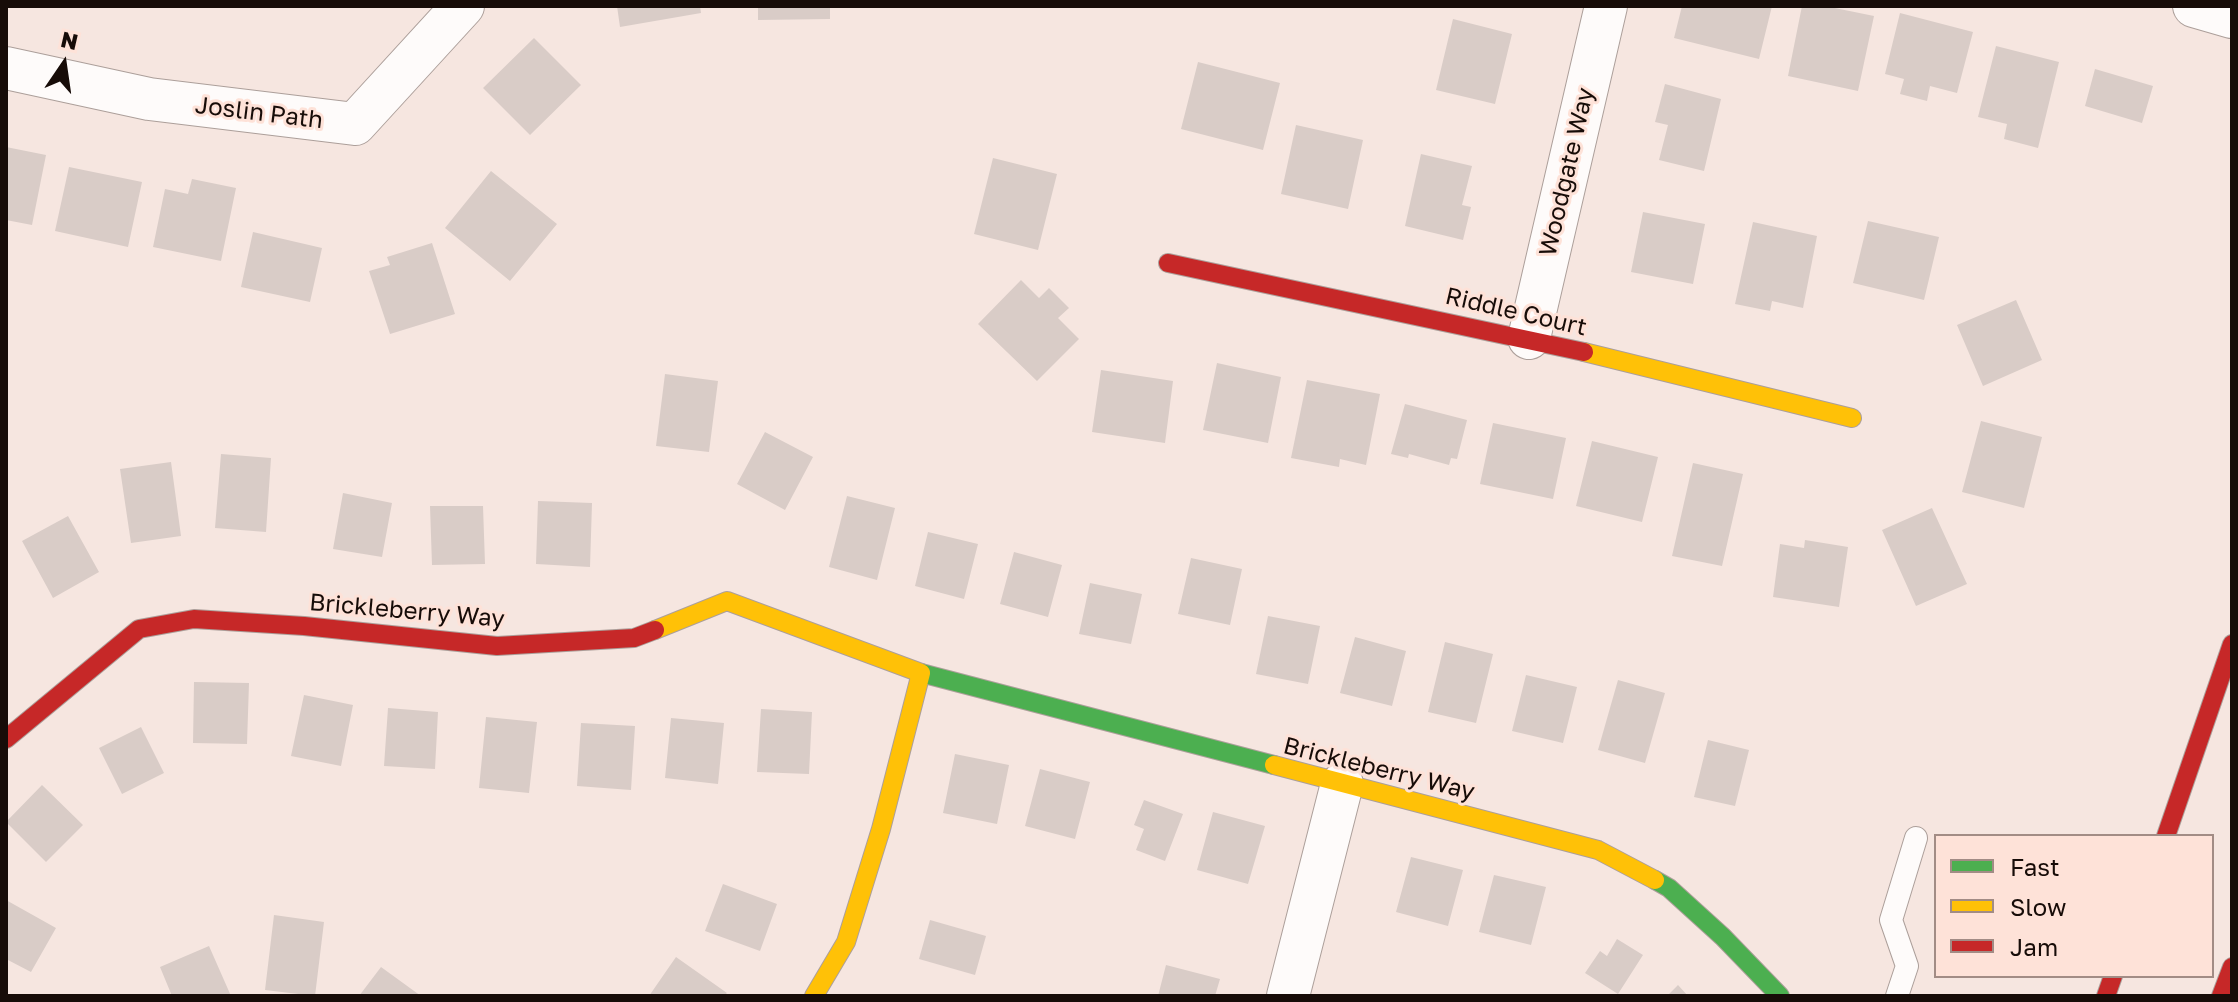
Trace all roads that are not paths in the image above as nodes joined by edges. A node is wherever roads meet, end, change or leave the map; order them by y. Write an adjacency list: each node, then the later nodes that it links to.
1 (463, 6): 5 (street, Joslin Path)
2 (1606, 6): 7 (street, Woodgate Way)
3 (2194, 6): 4 (street)
4 (2232, 17)
5 (6, 68)
6 (1168, 263): 7 (street, Riddle Court)
7 (1529, 338): 8 (street, Riddle Court)
8 (1852, 418)
9 (2232, 644): 13 (street)
10 (921, 673): 11 (street, Brickleberry Way); 12 (street, Brickleberry Way); 16 (street)
11 (6, 739)
12 (1342, 784): 17 (street); 18 (street, Brickleberry Way)
13 (2167, 834)
14 (1916, 838): 19 (lane)
15 (2232, 967): 20 (street)
16 (814, 996)
17 (1288, 996)
18 (1780, 996)
19 (1897, 996)
20 (2221, 996)

